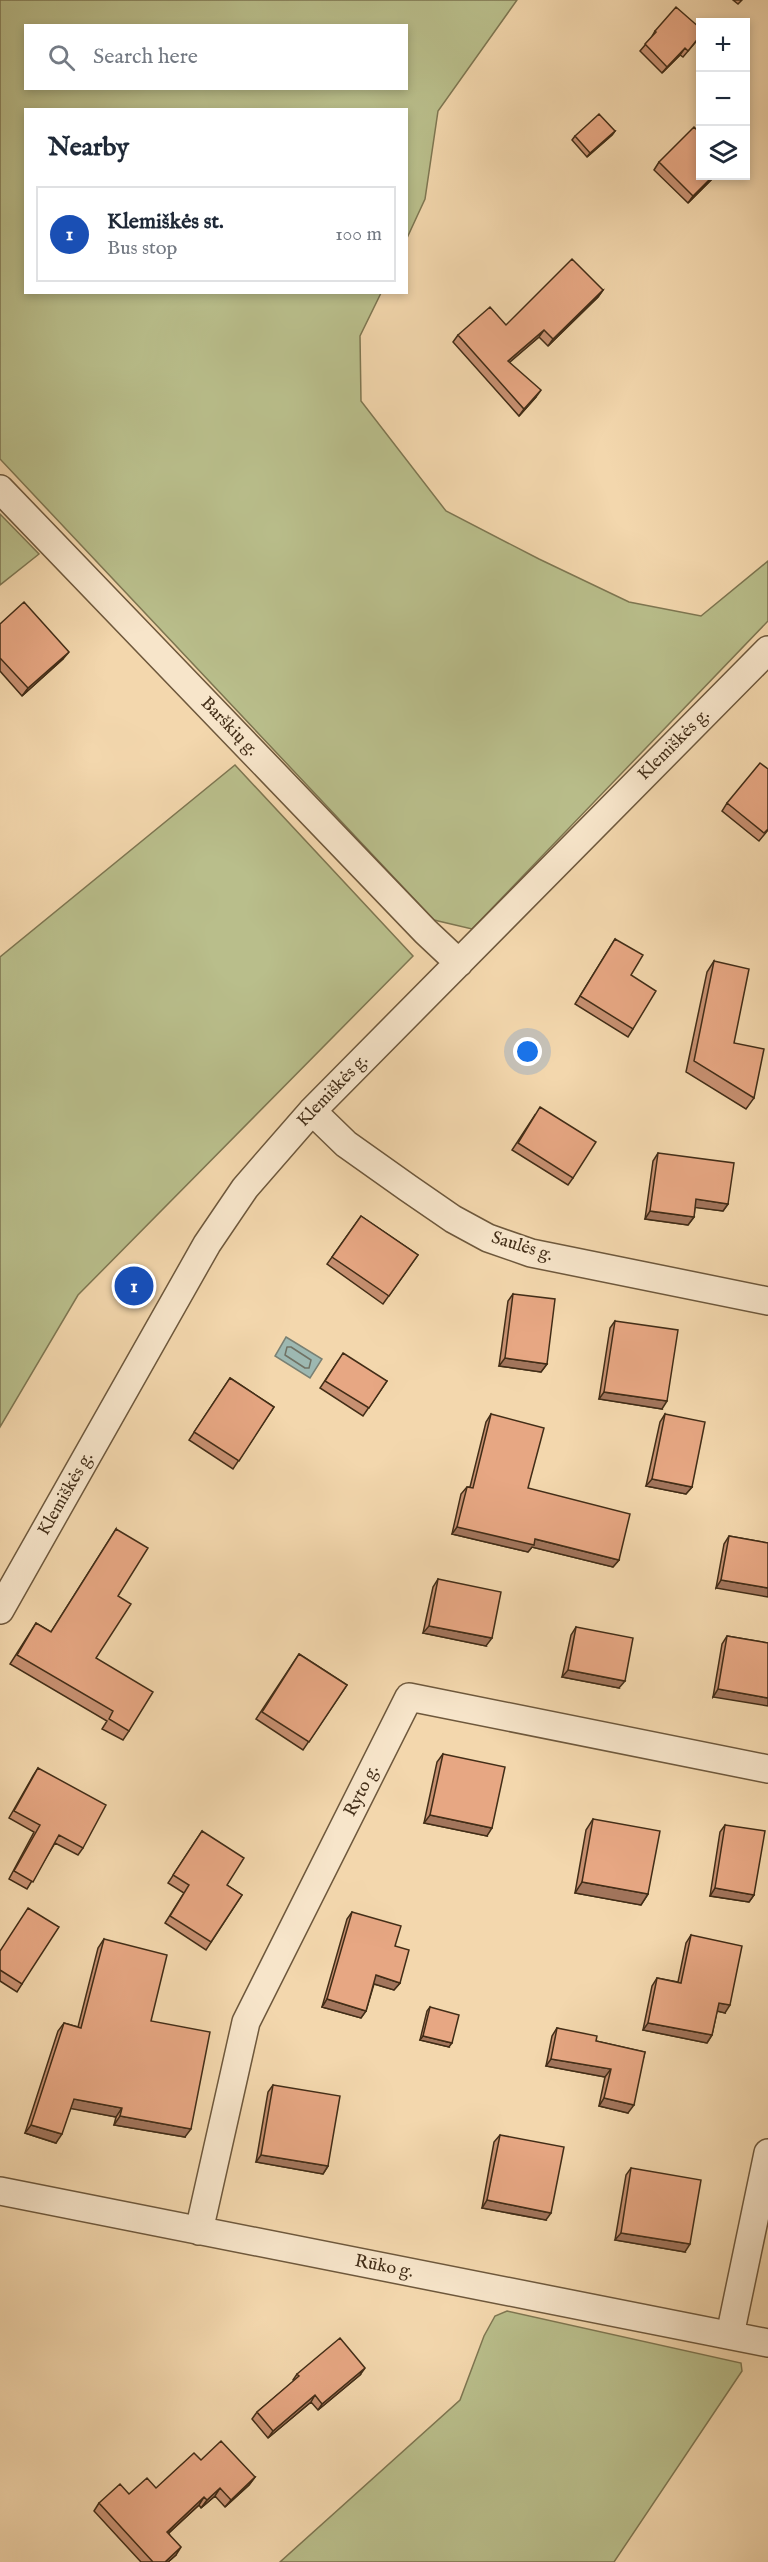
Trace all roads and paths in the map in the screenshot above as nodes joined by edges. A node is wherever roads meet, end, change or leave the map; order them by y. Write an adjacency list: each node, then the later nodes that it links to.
1 (0, 489): 3 (street, Barškių g.)
2 (768, 651): 3 (street, Klemiškės g.)
3 (459, 963): 4 (street, Klemiškės g.)
4 (312, 1111): 5 (street, Saulės g.); 6 (street, Klemiškės g.)
5 (768, 1301)
6 (0, 1610)
7 (768, 1769): 10 (street, Ryto g.)
8 (768, 2153): 11 (street)
9 (0, 2191): 10 (street, Rūko g.)
10 (199, 2230): 11 (street, Rūko g.)
11 (730, 2335): 12 (street, Rūko g.)
12 (768, 2343)

